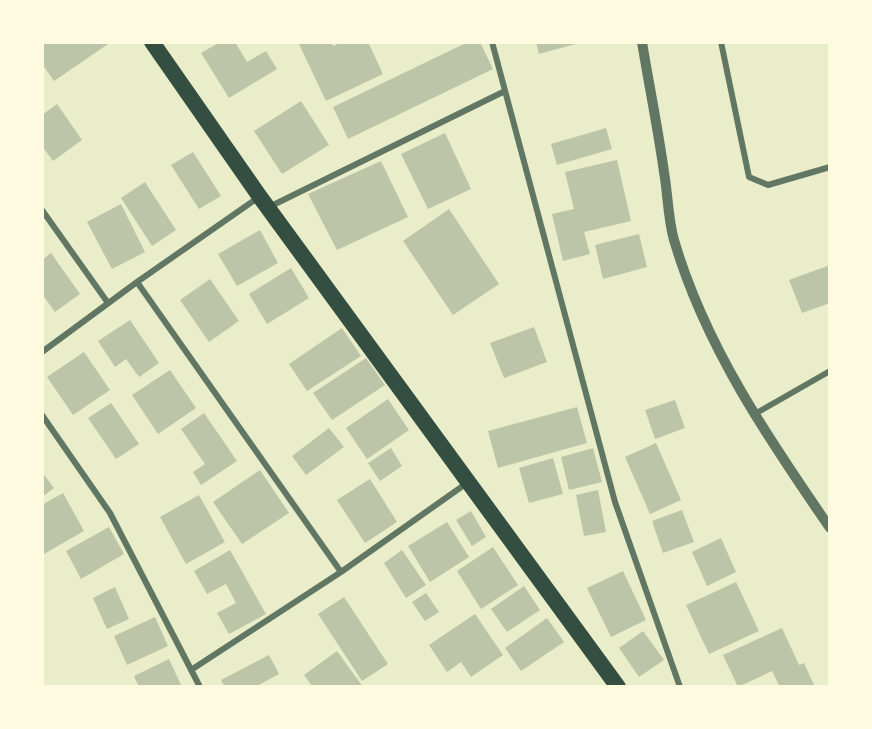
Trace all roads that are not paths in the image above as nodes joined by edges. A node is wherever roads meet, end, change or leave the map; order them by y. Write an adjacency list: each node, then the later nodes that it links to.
1 (152, 42): 7 (highway)
2 (492, 42): 5 (street)
3 (642, 42): 14 (street)
4 (721, 42): 6 (street)
5 (506, 91): 7 (street); 21 (street)
6 (830, 167)
7 (264, 202): 9 (street); 15 (highway)
8 (42, 210): 10 (street)
9 (137, 282): 10 (street); 17 (street)
10 (108, 303): 11 (street)
11 (42, 352)
12 (829, 373): 14 (street)
13 (42, 415): 18 (street)
14 (753, 415): 16 (street)
15 (467, 482): 17 (street); 20 (highway)
16 (830, 528)
17 (341, 572): 18 (street)
18 (191, 670): 19 (street)
19 (200, 687)
20 (618, 687)
21 (680, 687)

